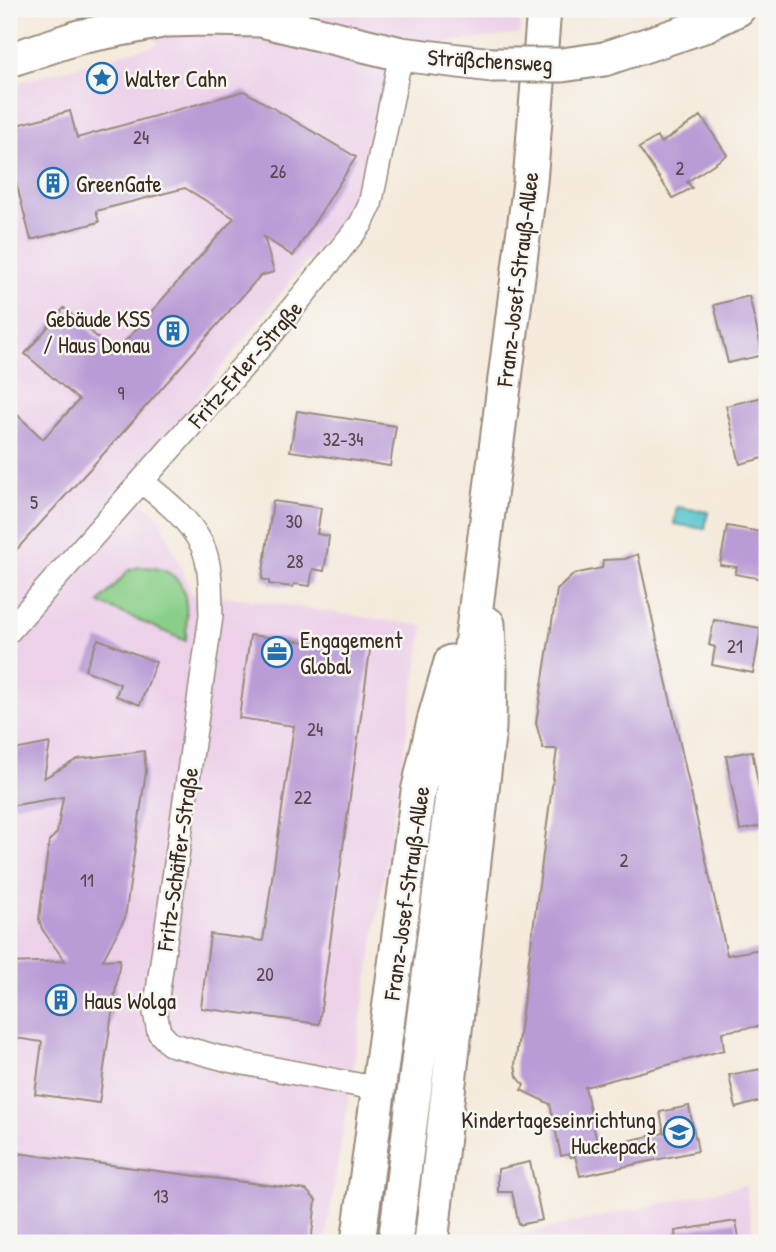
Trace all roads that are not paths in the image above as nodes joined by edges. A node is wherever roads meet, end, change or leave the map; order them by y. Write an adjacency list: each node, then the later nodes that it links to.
1 (544, 9): 6 (main road, Franz-Josef-Strauß-Allee)
2 (738, 9): 3 (main road, Sträßchensweg, bridge)
3 (401, 54): 4 (main road, Sträßchensweg); 5 (street, Fritz-Erler-Straße)
4 (9, 60)
5 (142, 482): 7 (street, Fritz-Erler-Straße); 8 (street, Fritz-Schäffer-Straße)
6 (484, 548): 8 (main road, Franz-Josef-Strauß-Allee); 10 (main road, Franz-Josef-Strauß-Allee); 11 (main road, Franz-Josef-Strauß-Allee)
7 (9, 631)
8 (379, 1089): 9 (main road, Franz-Josef-Strauß-Allee)
9 (358, 1243)
10 (395, 1243)
11 (431, 1243)

